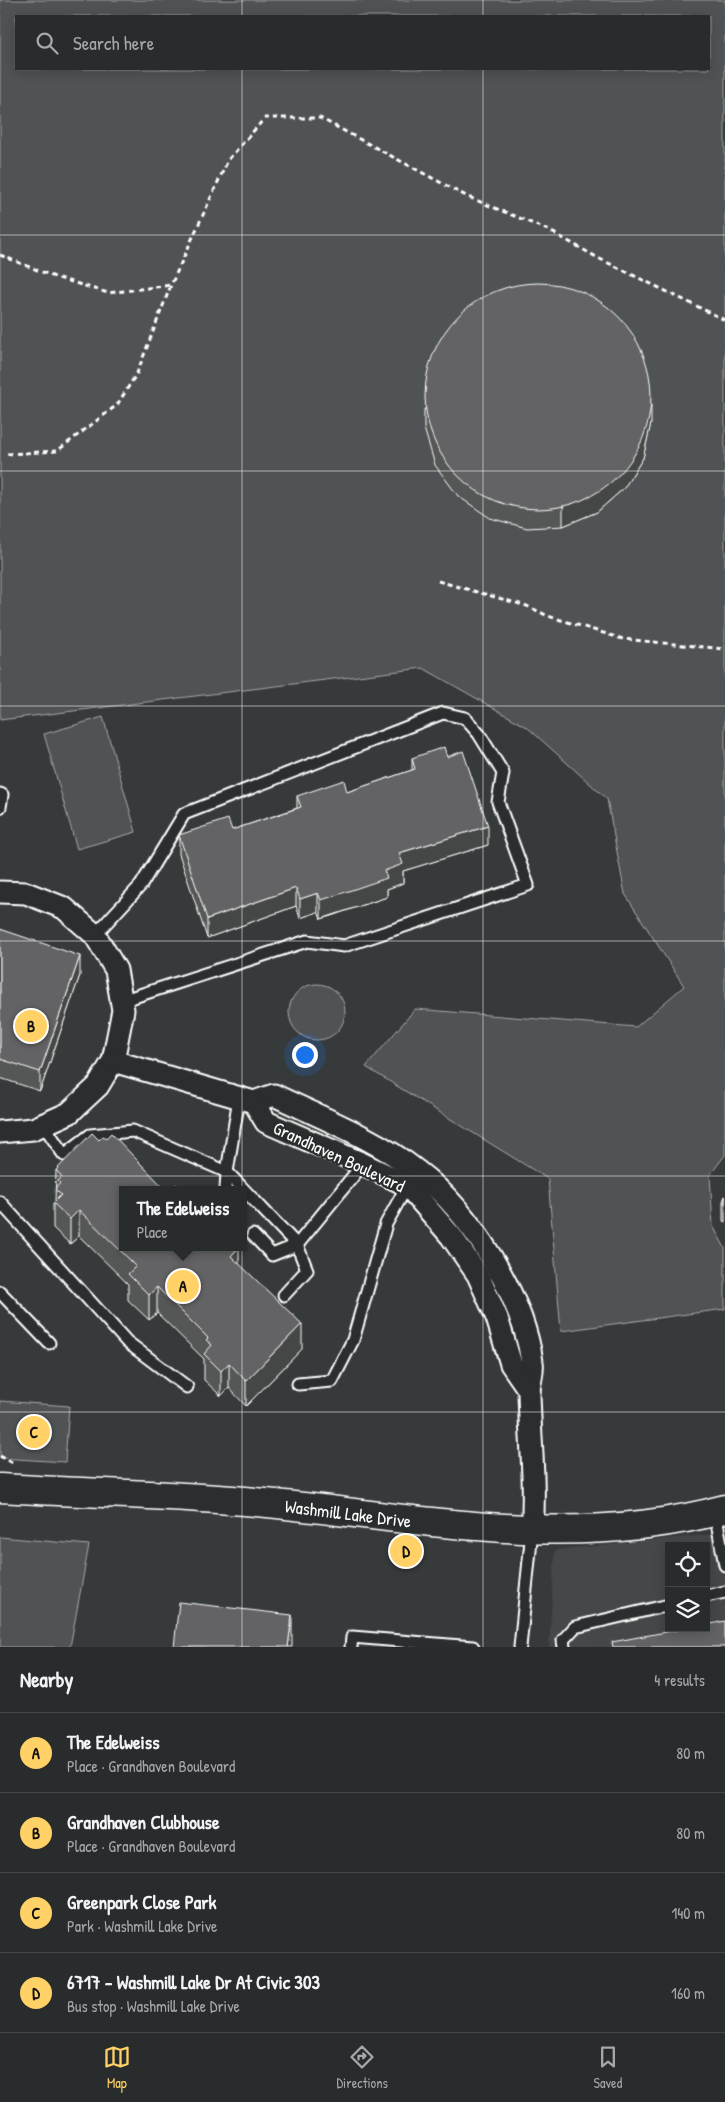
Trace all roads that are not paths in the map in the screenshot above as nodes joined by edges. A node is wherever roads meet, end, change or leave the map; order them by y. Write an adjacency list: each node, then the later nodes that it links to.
1 (0, 794): 2 (lane)
2 (0, 807)
3 (0, 892): 4 (street)
4 (96, 935): 5 (street); 5 (lane)
5 (121, 1001): 6 (street)
6 (113, 1061): 7 (street, Grandhaven Boulevard); 8 (street)
7 (246, 1100): 10 (street, Grandhaven Boulevard); 11 (lane); 12 (street, Grandhaven Boulevard)
8 (43, 1124): 9 (street); 11 (lane)
9 (0, 1132)
10 (363, 1164): 12 (street, Grandhaven Boulevard); 18 (lane)
11 (227, 1172): 13 (lane); 14 (lane)
12 (411, 1178): 22 (lane); 26 (street, Grandhaven Boulevard)
13 (226, 1186)
14 (240, 1186)
15 (247, 1193): 18 (lane)
16 (0, 1202): 23 (lane)
17 (253, 1235): 18 (lane)
18 (297, 1245): 20 (lane)
19 (0, 1292): 21 (lane)
20 (284, 1295)
21 (50, 1343)
22 (298, 1384)
23 (187, 1387)
24 (0, 1488): 26 (street, Washmill Lake Drive)
25 (720, 1510): 26 (street, Washmill Lake Drive); 27 (lane)
26 (532, 1531): 33 (lane)
27 (725, 1565)
28 (725, 1592): 29 (lane)
29 (710, 1595)
30 (665, 1606): 34 (lane)
31 (351, 1647): 32 (lane)
32 (473, 1647)
33 (520, 1647)
34 (564, 1647)

